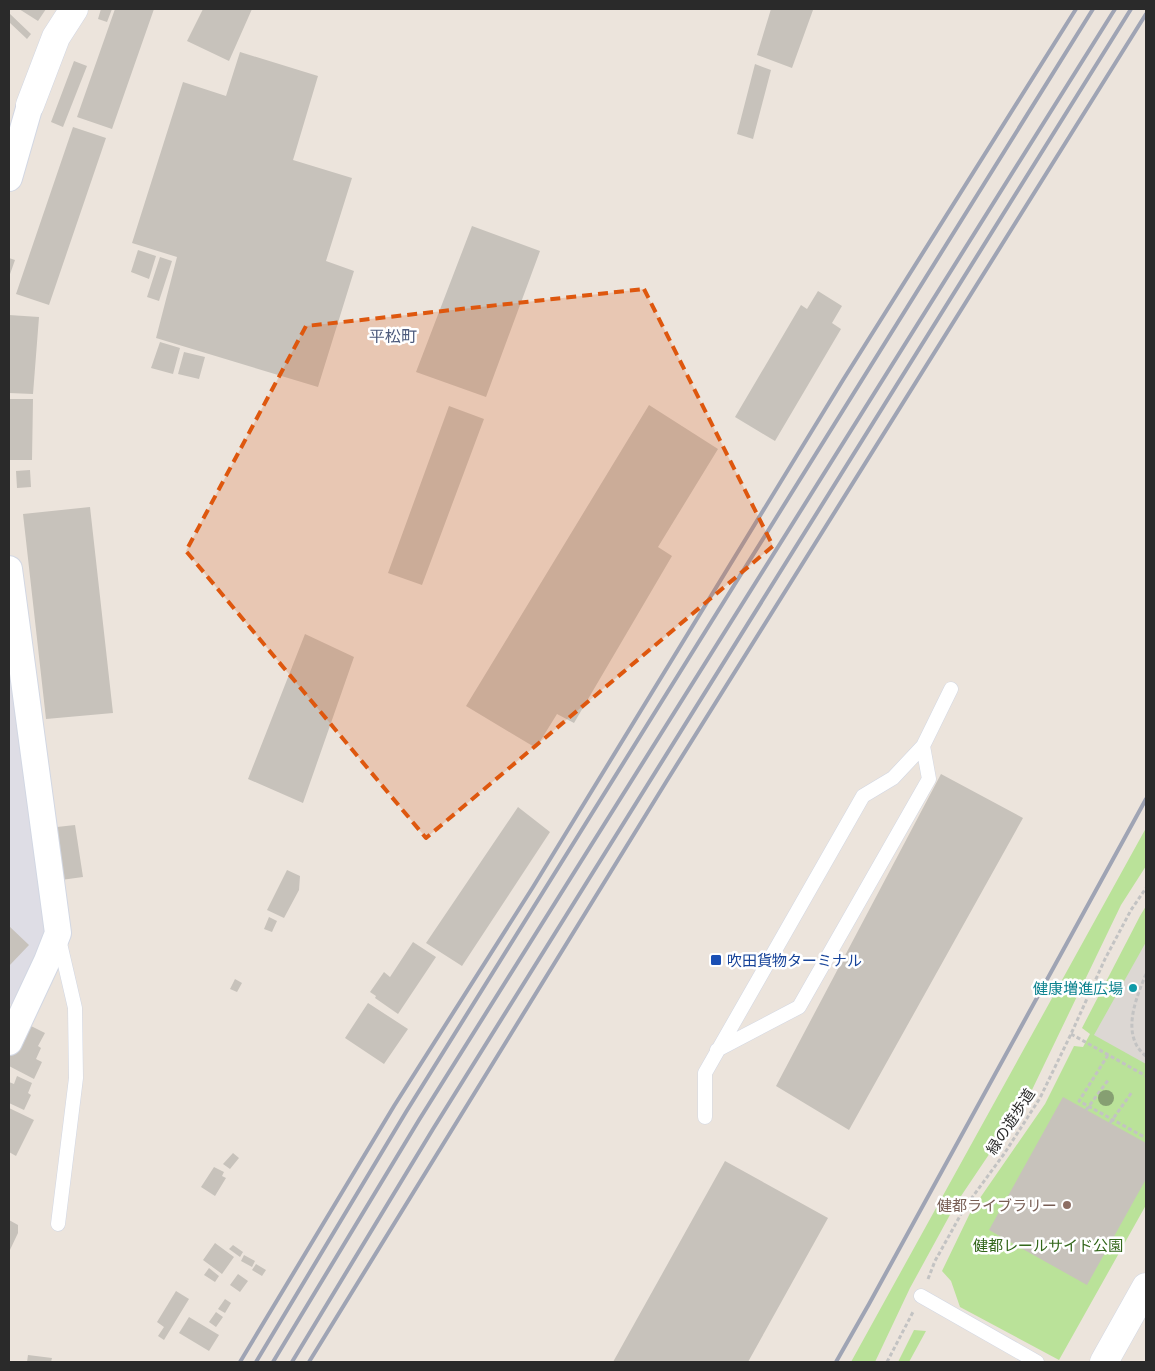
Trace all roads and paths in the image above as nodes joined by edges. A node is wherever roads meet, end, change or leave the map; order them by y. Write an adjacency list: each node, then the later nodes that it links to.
1 (74, 9): 2 (street)
2 (30, 105): 3 (street)
3 (9, 178)
4 (9, 569): 8 (street)
5 (951, 688): 6 (lane)
6 (923, 746): 13 (lane); 13 (lane)
7 (1146, 888): 11 (path, 緑の遊歩道)
8 (58, 933): 10 (street); 23 (lane)
9 (1146, 974): 15 (path)
10 (15, 1008): 12 (street)
11 (1071, 1034): 14 (path); 25 (path, 緑の遊歩道)
12 (9, 1042)
13 (717, 1050): 20 (lane)
14 (1108, 1055): 16 (path); 22 (path)
15 (1146, 1056)
16 (1146, 1076)
17 (1109, 1079): 19 (path, bridge)
18 (1132, 1092): 21 (path, bridge)
19 (1086, 1110)
20 (705, 1117)
21 (1110, 1123)
22 (1146, 1138)
23 (58, 1224)
24 (1146, 1287): 28 (street)
25 (921, 1296): 26 (path, 緑の遊歩道); 27 (lane)
26 (887, 1362)
27 (1037, 1362)
28 (1104, 1362)

